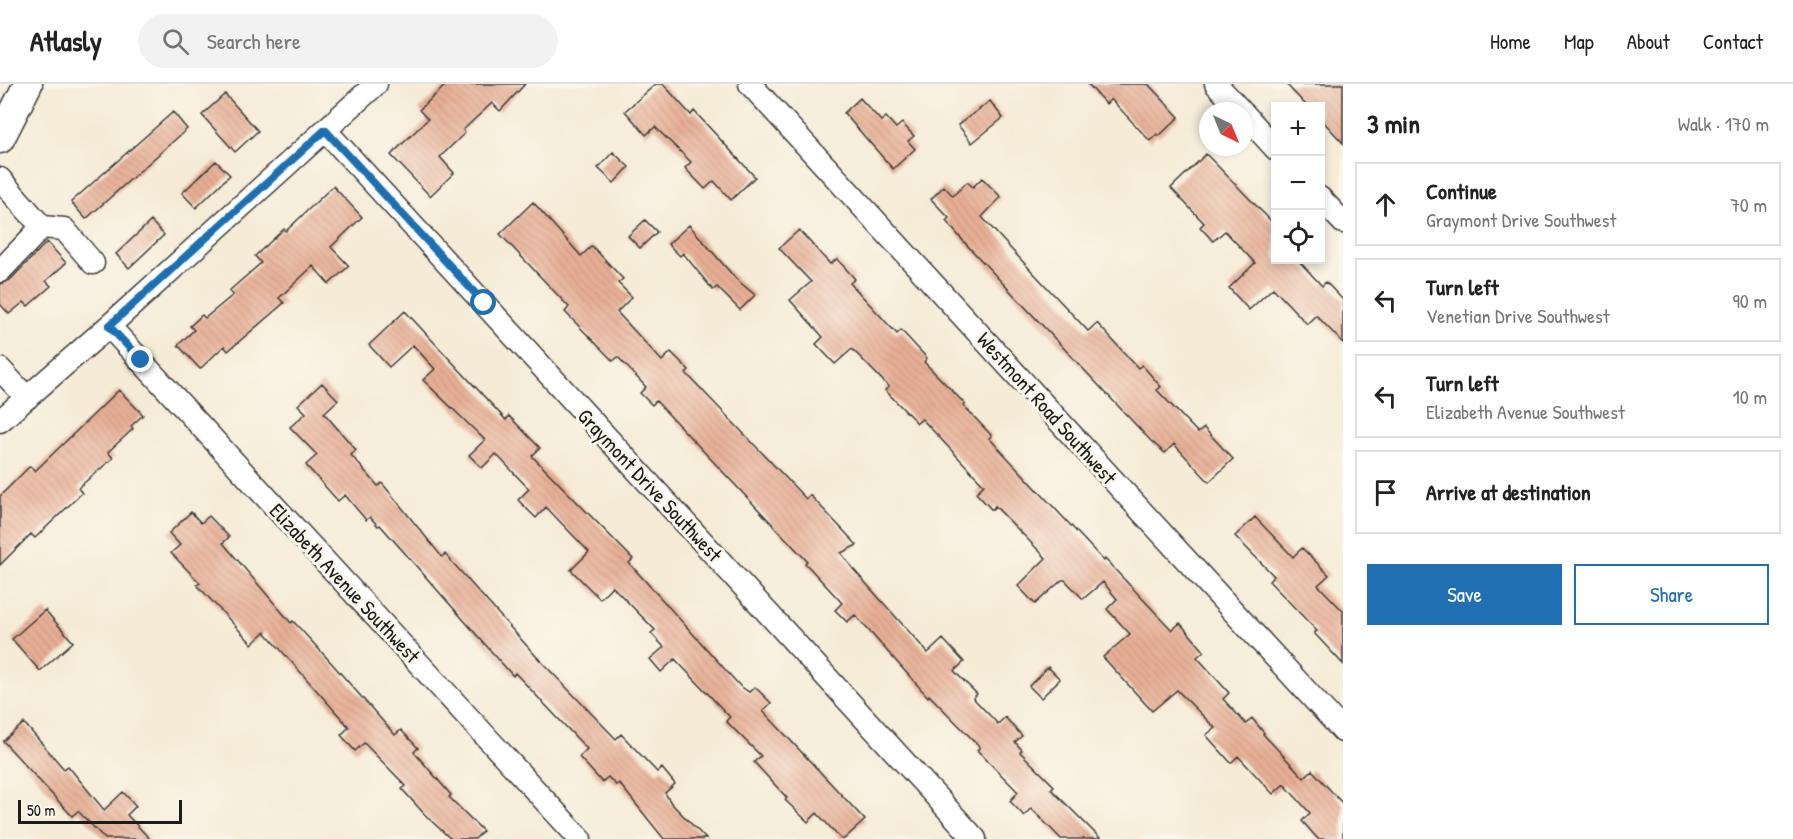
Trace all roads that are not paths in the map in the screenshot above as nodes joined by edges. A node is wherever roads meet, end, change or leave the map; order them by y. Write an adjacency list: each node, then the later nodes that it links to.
1 (27, 84): 8 (main road)
2 (376, 84): 7 (street)
3 (750, 84): 20 (street, Westmont Road Southwest)
4 (1216, 84): 5 (street)
5 (1233, 102)
6 (1253, 124): 9 (street)
7 (325, 130): 16 (street); 22 (street, Graymont Drive Southwest)
8 (0, 139)
9 (1271, 144)
10 (0, 179): 13 (street)
11 (1325, 203): 12 (street)
12 (1343, 222)
13 (42, 227): 14 (street); 15 (street)
14 (93, 263)
15 (0, 271)
16 (109, 326): 18 (street); 21 (street, Elizabeth Avenue Southwest)
17 (0, 369): 18 (street)
18 (27, 398): 19 (street)
19 (0, 421)
20 (1343, 731)
21 (580, 839)
22 (975, 839)

